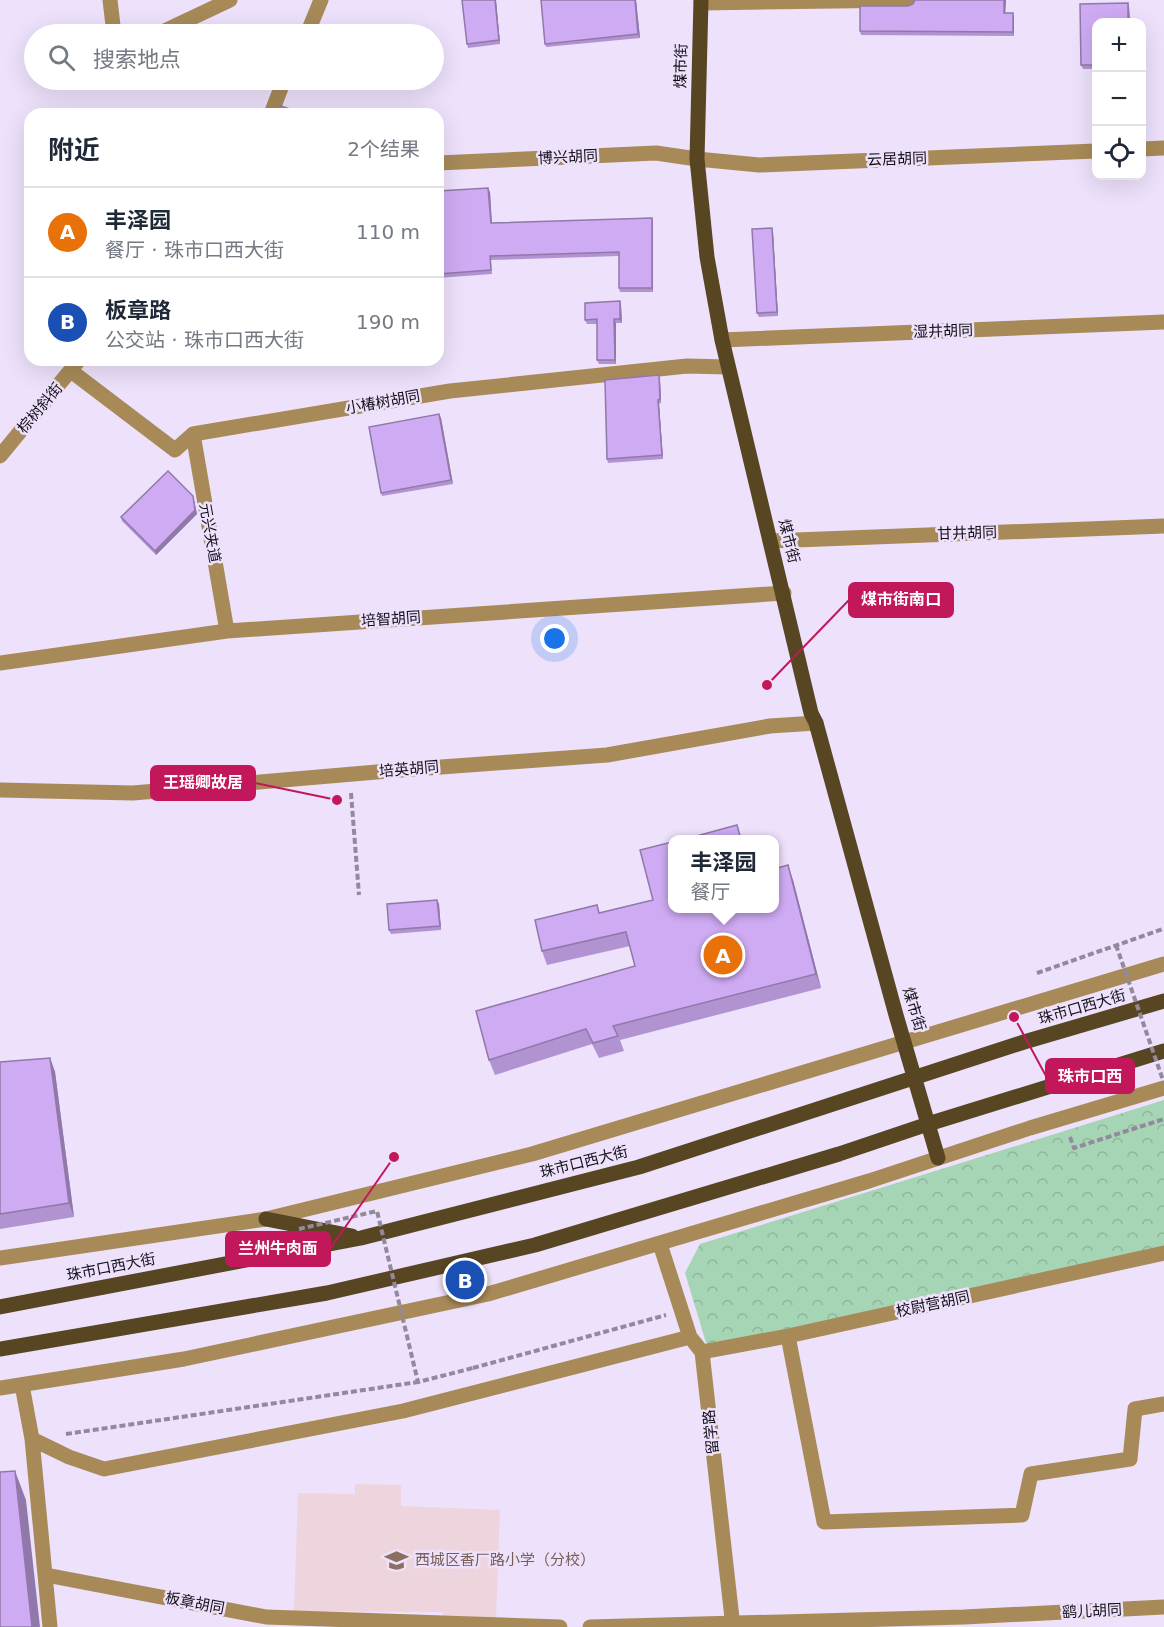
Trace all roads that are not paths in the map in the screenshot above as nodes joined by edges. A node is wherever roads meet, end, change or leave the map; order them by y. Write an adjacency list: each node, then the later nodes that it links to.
1 (110, 0): 6 (street)
2 (230, 0): 7 (street)
3 (321, 0): 8 (street)
4 (909, 0): 5 (street)
5 (701, 1): 14 (main road, 煤市街)
6 (113, 24)
7 (179, 24)
8 (311, 24)
9 (280, 90): 10 (street)
10 (273, 108)
11 (1164, 148): 12 (street)
12 (1146, 149)
13 (1092, 151): 14 (street, 云居胡同)
14 (697, 159): 15 (street, 博兴胡同); 17 (main road, 煤市街)
15 (444, 164)
16 (1164, 322): 17 (street, 湿井胡同)
17 (722, 340): 20 (main road, 煤市街)
18 (74, 366): 22 (street, 棕树斜街)
19 (76, 366): 21 (street, 小椿树胡同)
20 (728, 367): 21 (street, 小椿树胡同); 24 (main road, 煤市街)
21 (193, 434): 26 (street, 元兴夹道)
22 (0, 456)
23 (1164, 526): 24 (street, 甘井胡同)
24 (770, 541): 25 (main road, 煤市街)
25 (784, 593): 26 (street, 培智胡同); 28 (main road, 煤市街)
26 (227, 632): 27 (street, 培智胡同)
27 (0, 663)
28 (816, 723): 29 (street, 培英胡同); 32 (main road, 煤市街)
29 (0, 790)
30 (1164, 964): 32 (street, 珠市口西大街)
31 (1164, 1001): 34 (main road, 珠市口西大街)
32 (905, 1041): 34 (main road, 煤市街); 38 (street, 珠市口西大街)
33 (1164, 1051): 36 (main road)
34 (915, 1079): 36 (main road, 煤市街); 39 (main road, 珠市口西大街)
35 (1164, 1089): 37 (street)
36 (928, 1124): 37 (main road, 煤市街); 46 (main road)
37 (938, 1158): 40 (street)
38 (266, 1219): 39 (main road); 42 (street, 珠市口西大街)
39 (361, 1238): 43 (main road, 珠市口西大街)
40 (660, 1244): 45 (street); 48 (street)
41 (1164, 1253): 44 (street, 校尉营胡同)
42 (0, 1258)
43 (0, 1307)
44 (788, 1336): 47 (street, 校尉营胡同); 50 (street)
45 (690, 1337): 47 (street); 51 (street)
46 (0, 1349)
47 (702, 1352): 54 (street, 留学路)
48 (21, 1385): 49 (street); 51 (street)
49 (0, 1388)
50 (1164, 1404)
51 (32, 1439): 52 (street)
52 (46, 1575): 55 (street, 板章胡同); 56 (street)
53 (1164, 1607): 54 (street, 鹞儿胡同)
54 (732, 1625): 58 (street)
55 (512, 1626): 57 (street, 板章胡同)
56 (50, 1627)
57 (560, 1627)
58 (590, 1627)

